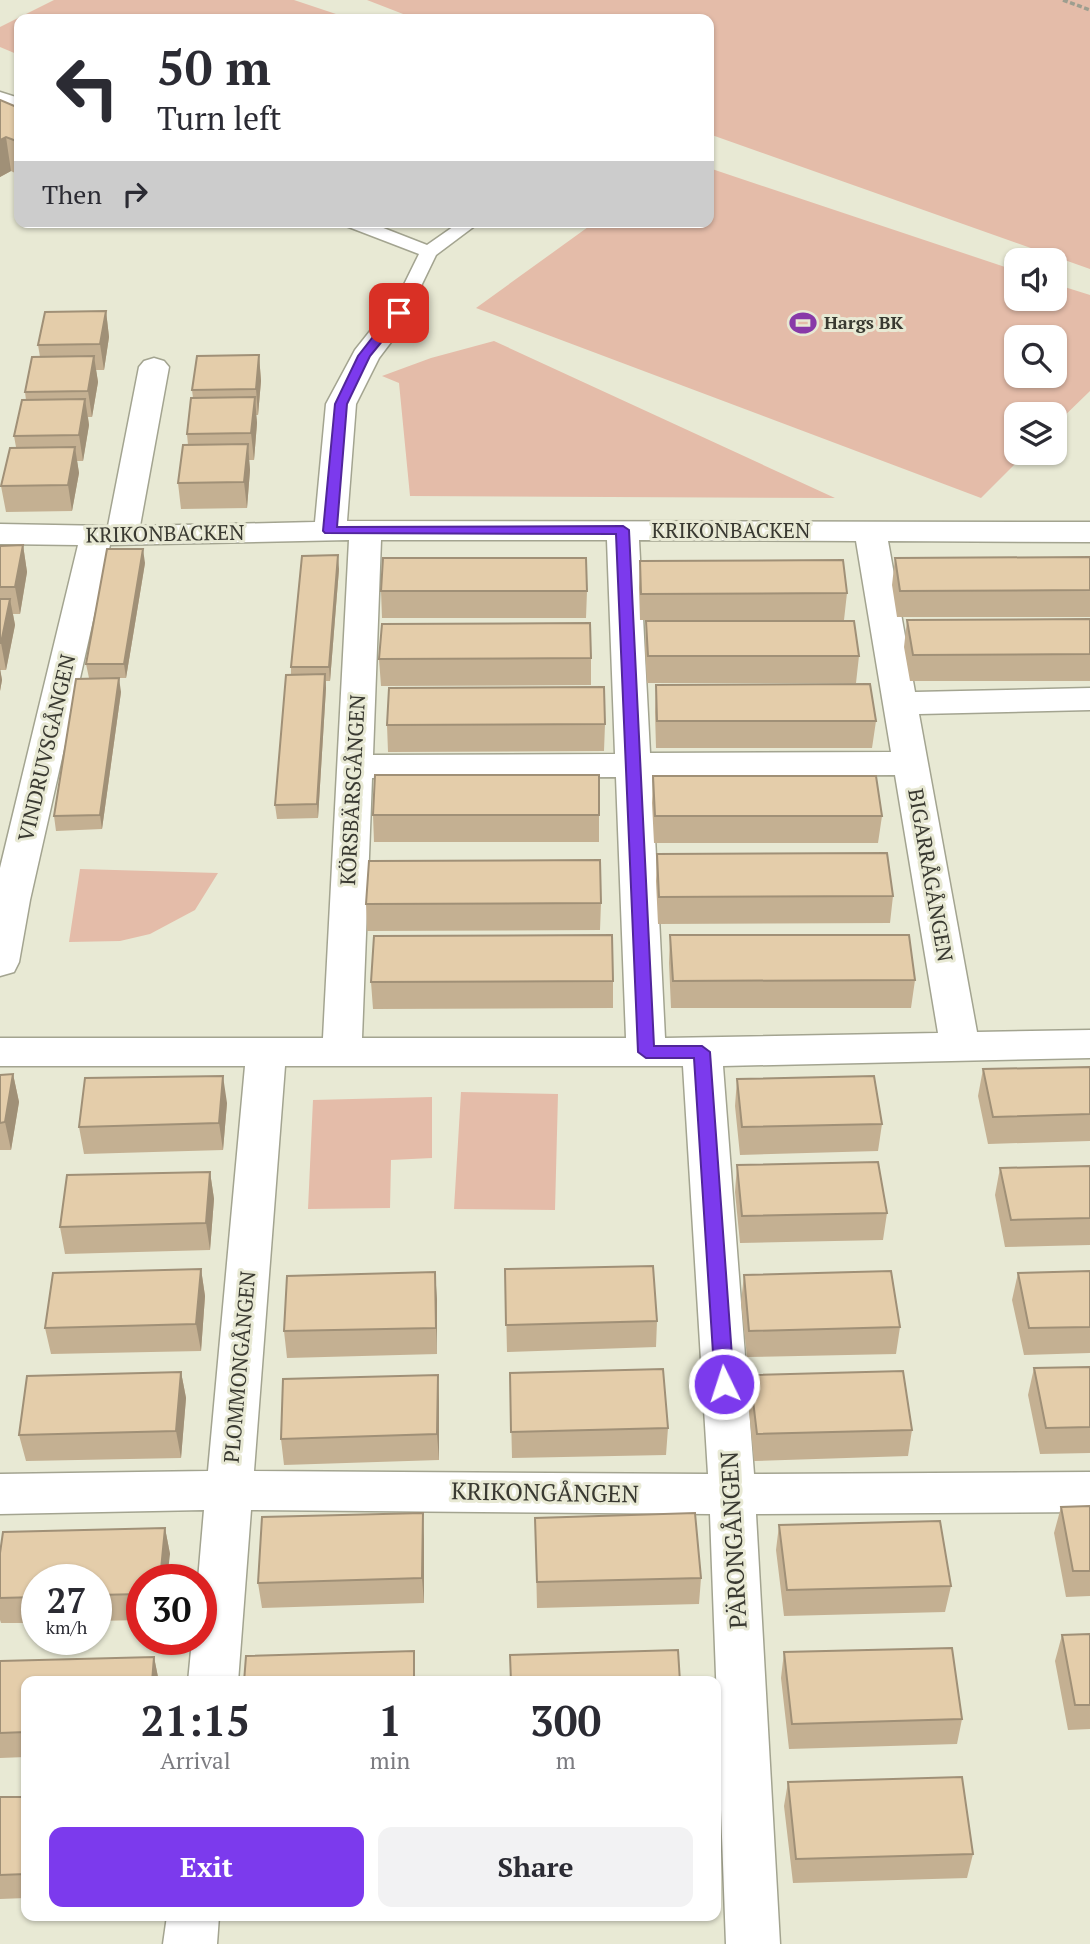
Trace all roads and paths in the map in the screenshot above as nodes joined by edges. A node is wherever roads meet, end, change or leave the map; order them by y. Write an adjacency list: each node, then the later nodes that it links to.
1 (1063, 0): 2 (path)
2 (1090, 10)
3 (367, 228): 5 (lane)
4 (463, 228): 5 (lane)
5 (429, 252): 6 (lane)
6 (399, 313): 10 (street)
7 (154, 368): 14 (street, VINDRUVSGÅNGEN)
8 (365, 530): 9 (street, KRIKONBACKEN); 10 (street, KRIKONBACKEN); 19 (street, KÖRSBÄRSGÅNGEN)
9 (623, 530): 11 (street, KRIKONBACKEN); 18 (street)
10 (330, 531): 14 (street, KRIKONBACKEN)
11 (870, 531): 12 (street, KRIKONBACKEN); 16 (street, BIGARRÅGÅNGEN)
12 (1090, 532)
13 (0, 534): 14 (street, KRIKONBACKEN)
14 (109, 535): 20 (street, VINDRUVSGÅNGEN)
15 (1090, 699): 16 (street)
16 (902, 703): 17 (street, BIGARRÅGÅNGEN)
17 (910, 763): 18 (street); 23 (street, BIGARRÅGÅNGEN)
18 (633, 765): 19 (street); 27 (street)
19 (354, 767): 24 (street, KÖRSBÄRSGÅNGEN)
20 (6, 899): 21 (street, VINDRUVSGÅNGEN)
21 (0, 962)
22 (1090, 1044): 23 (street)
23 (960, 1047): 28 (street)
24 (342, 1050): 25 (street); 27 (street)
25 (266, 1051): 26 (street); 29 (street, PLOMMONGÅNGEN)
26 (0, 1052)
27 (646, 1052): 28 (street)
28 (702, 1052): 32 (street, PÄRONGÅNGEN)
29 (229, 1490): 31 (street, KRIKONGÅNGEN); 32 (street, KRIKONGÅNGEN); 33 (street, PLOMMONGÅNGEN)
30 (1090, 1492): 32 (street, KRIKONGÅNGEN)
31 (0, 1494)
32 (732, 1494): 36 (street, PÄRONGÅNGEN)
33 (214, 1676)
34 (192, 1921): 35 (street)
35 (190, 1944)
36 (753, 1944)

